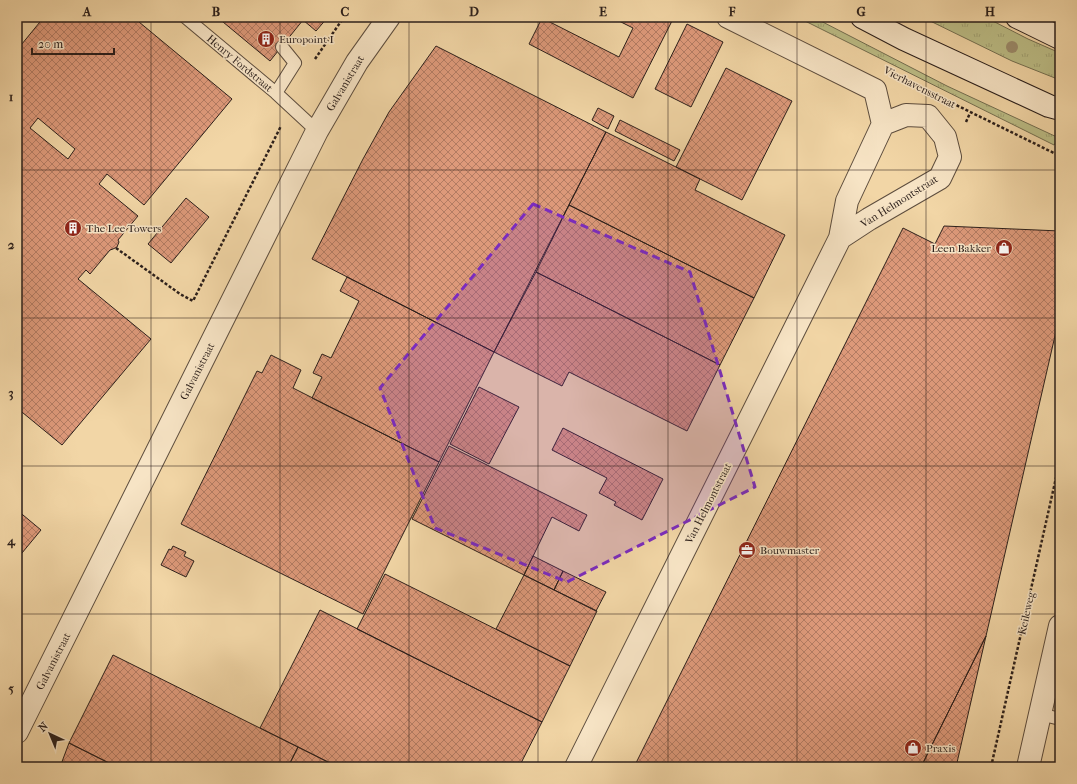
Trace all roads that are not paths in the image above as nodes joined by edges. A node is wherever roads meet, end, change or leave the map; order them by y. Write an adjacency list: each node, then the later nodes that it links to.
1 (185, 17): 8 (lane, Henry Fordstraat)
2 (390, 17): 11 (street, Galvanistraat)
3 (728, 17): 10 (street, Vierhavensstraat)
4 (862, 17): 9 (street)
5 (1017, 17): 6 (street)
6 (1060, 38)
7 (282, 47): 8 (lane, Henry Fordstraat)
8 (276, 93): 11 (lane, Henry Fordstraat)
9 (1060, 109)
10 (883, 124): 12 (street, Van Helmontstraat); 12 (street, Van Helmontstraat)
11 (317, 131): 15 (street, Galvanistraat)
12 (840, 238): 16 (street, Van Helmontstraat)
13 (1060, 626): 14 (street)
14 (1050, 716): 17 (street)
15 (17, 732)
16 (576, 767)
17 (1028, 767)

